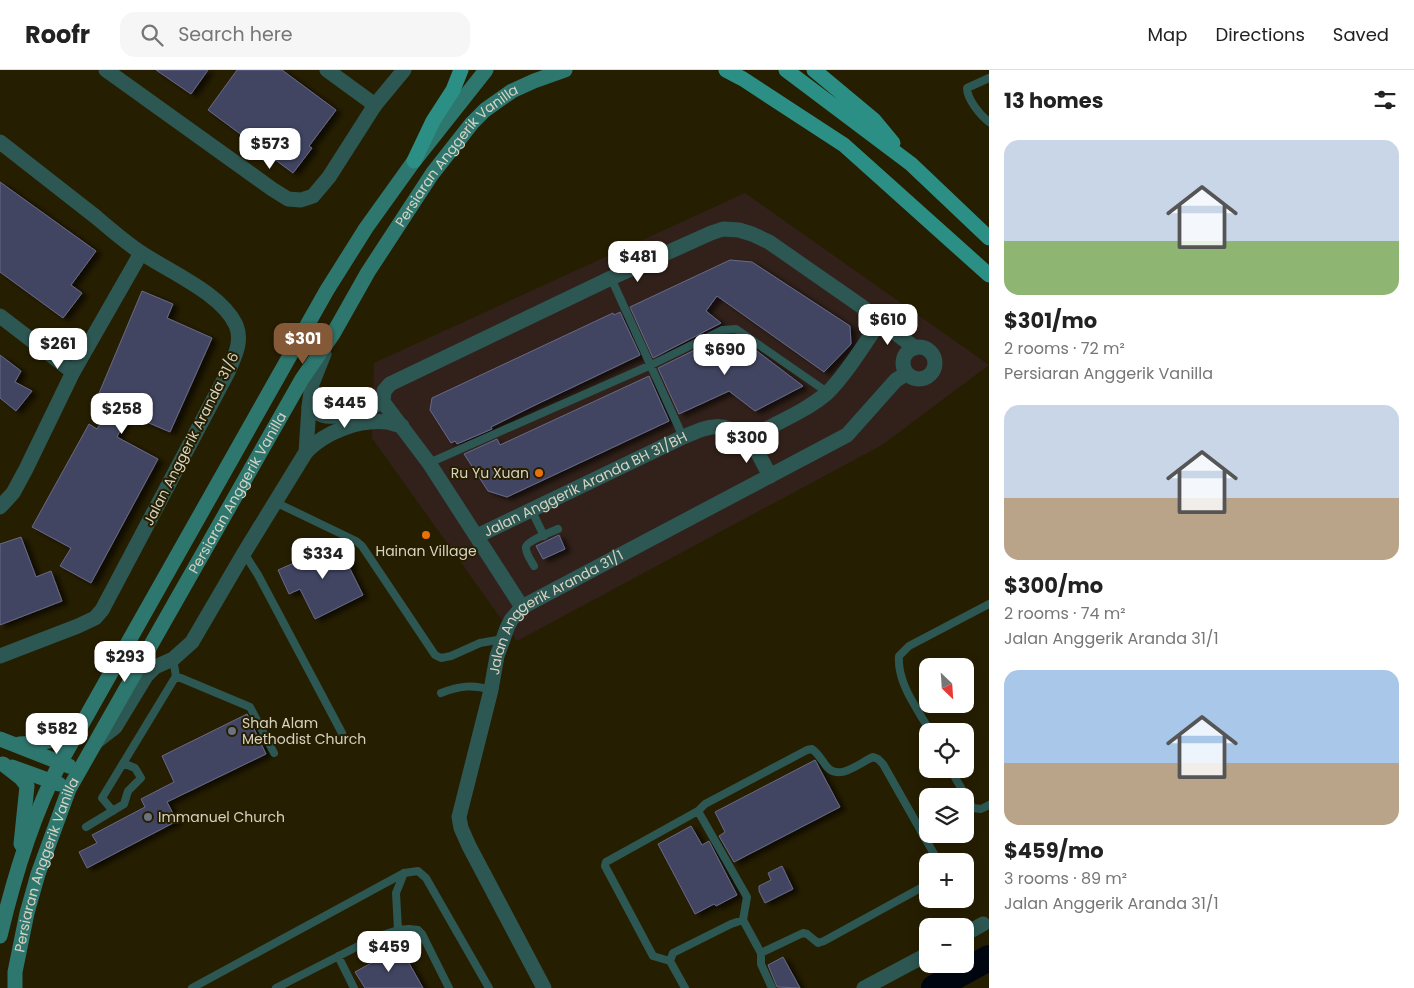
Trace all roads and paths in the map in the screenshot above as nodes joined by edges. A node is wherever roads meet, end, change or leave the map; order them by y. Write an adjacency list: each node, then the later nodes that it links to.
1 (106, 70): 11 (street)
2 (327, 70): 11 (street)
3 (404, 70): 11 (street)
4 (461, 70): 14 (main road)
5 (486, 70): 14 (main road, Persiaran Anggerik Vanilla)
6 (565, 70): 22 (main road, Persiaran Anggerik Vanilla)
7 (726, 70): 18 (main road)
8 (786, 70): 15 (main road)
9 (814, 70): 15 (main road)
10 (989, 78): 12 (lane)
11 (375, 104)
12 (989, 122)
13 (0, 142): 17 (street, Jalan Anggerik Aranda 31/6)
14 (414, 161): 52 (main road, Persiaran Anggerik Vanilla)
15 (911, 164): 16 (main road)
16 (989, 238)
17 (141, 253): 25 (street); 47 (street, Jalan Anggerik Aranda 31/6)
18 (989, 275)
19 (611, 278): 21 (street); 24 (lane); 28 (street)
20 (0, 316): 25 (street)
21 (880, 321): 23 (street); 27 (street)
22 (332, 334): 29 (street); 55 (main road, Persiaran Anggerik Vanilla)
23 (915, 348): 26 (street); 26 (street)
24 (651, 364): 27 (lane); 31 (lane); 34 (lane)
25 (73, 372): 37 (street)
26 (906, 374): 35 (street, Jalan Anggerik Aranda 31/1)
27 (827, 392): 32 (street)
28 (383, 402): 29 (street); 30 (street)
29 (309, 407): 33 (street)
30 (402, 426): 33 (street); 34 (street)
31 (683, 437): 32 (street, Jalan Anggerik Aranda BH 31/BH); 38 (street, Jalan Anggerik Aranda BH 31/BH)
32 (750, 438): 35 (street)
33 (306, 452): 36 (street)
34 (429, 463): 40 (street)
35 (770, 476): 45 (street, Jalan Anggerik Aranda 31/1)
36 (275, 502): 42 (street); 46 (lane)
37 (0, 507)
38 (531, 509): 40 (street, Jalan Anggerik Aranda BH 31/BH); 41 (lane)
39 (558, 529): 41 (lane)
40 (477, 536): 45 (street)
41 (544, 536): 43 (lane)
42 (244, 553): 48 (street); 54 (lane)
43 (534, 566)
44 (989, 604): 53 (lane)
45 (522, 607): 46 (street, Jalan Anggerik Aranda 31/1)
46 (502, 639): 50 (street, Jalan Anggerik Aranda 31/1)
47 (0, 656)
48 (173, 659): 49 (lane); 55 (street)
49 (176, 676): 57 (lane); 60 (lane)
50 (491, 690): 51 (lane); 88 (street, Jalan Anggerik Aranda 31/1)
51 (441, 693)
52 (85, 719): 56 (main road); 59 (main road, Persiaran Anggerik Vanilla)
53 (926, 723)
54 (342, 733)
55 (97, 741): 61 (main road, Persiaran Anggerik Vanilla)
56 (6, 742): 59 (main road)
57 (274, 753)
58 (2, 763): 63 (main road); 70 (main road)
59 (60, 763): 61 (main road); 63 (main road, Persiaran Anggerik Vanilla)
60 (123, 763): 66 (lane); 66 (lane)
61 (79, 769): 64 (main road, Persiaran Anggerik Vanilla)
62 (955, 778): 65 (lane)
63 (51, 781): 64 (main road); 70 (main road, Persiaran Anggerik Vanilla)
64 (69, 789): 82 (main road, Persiaran Anggerik Vanilla)
65 (989, 805)
66 (113, 811): 68 (lane)
67 (698, 811): 69 (lane); 73 (lane); 81 (lane)
68 (86, 827)
69 (933, 853)
70 (18, 865): 77 (main road, Persiaran Anggerik Vanilla)
71 (404, 873): 76 (lane); 83 (lane); 87 (lane)
72 (919, 889): 78 (lane)
73 (743, 920): 78 (lane); 81 (lane)
74 (986, 922): 75 (street)
75 (974, 929)
76 (398, 930): 79 (lane); 86 (lane)
77 (0, 936)
78 (761, 952): 90 (lane)
79 (338, 956): 84 (lane); 85 (lane)
80 (919, 959): 91 (street)
81 (670, 961): 89 (lane)
82 (15, 988)
83 (192, 988)
84 (276, 988)
85 (354, 988)
86 (449, 988)
87 (489, 988)
88 (544, 988)
89 (685, 988)
90 (772, 988)
91 (864, 988)

